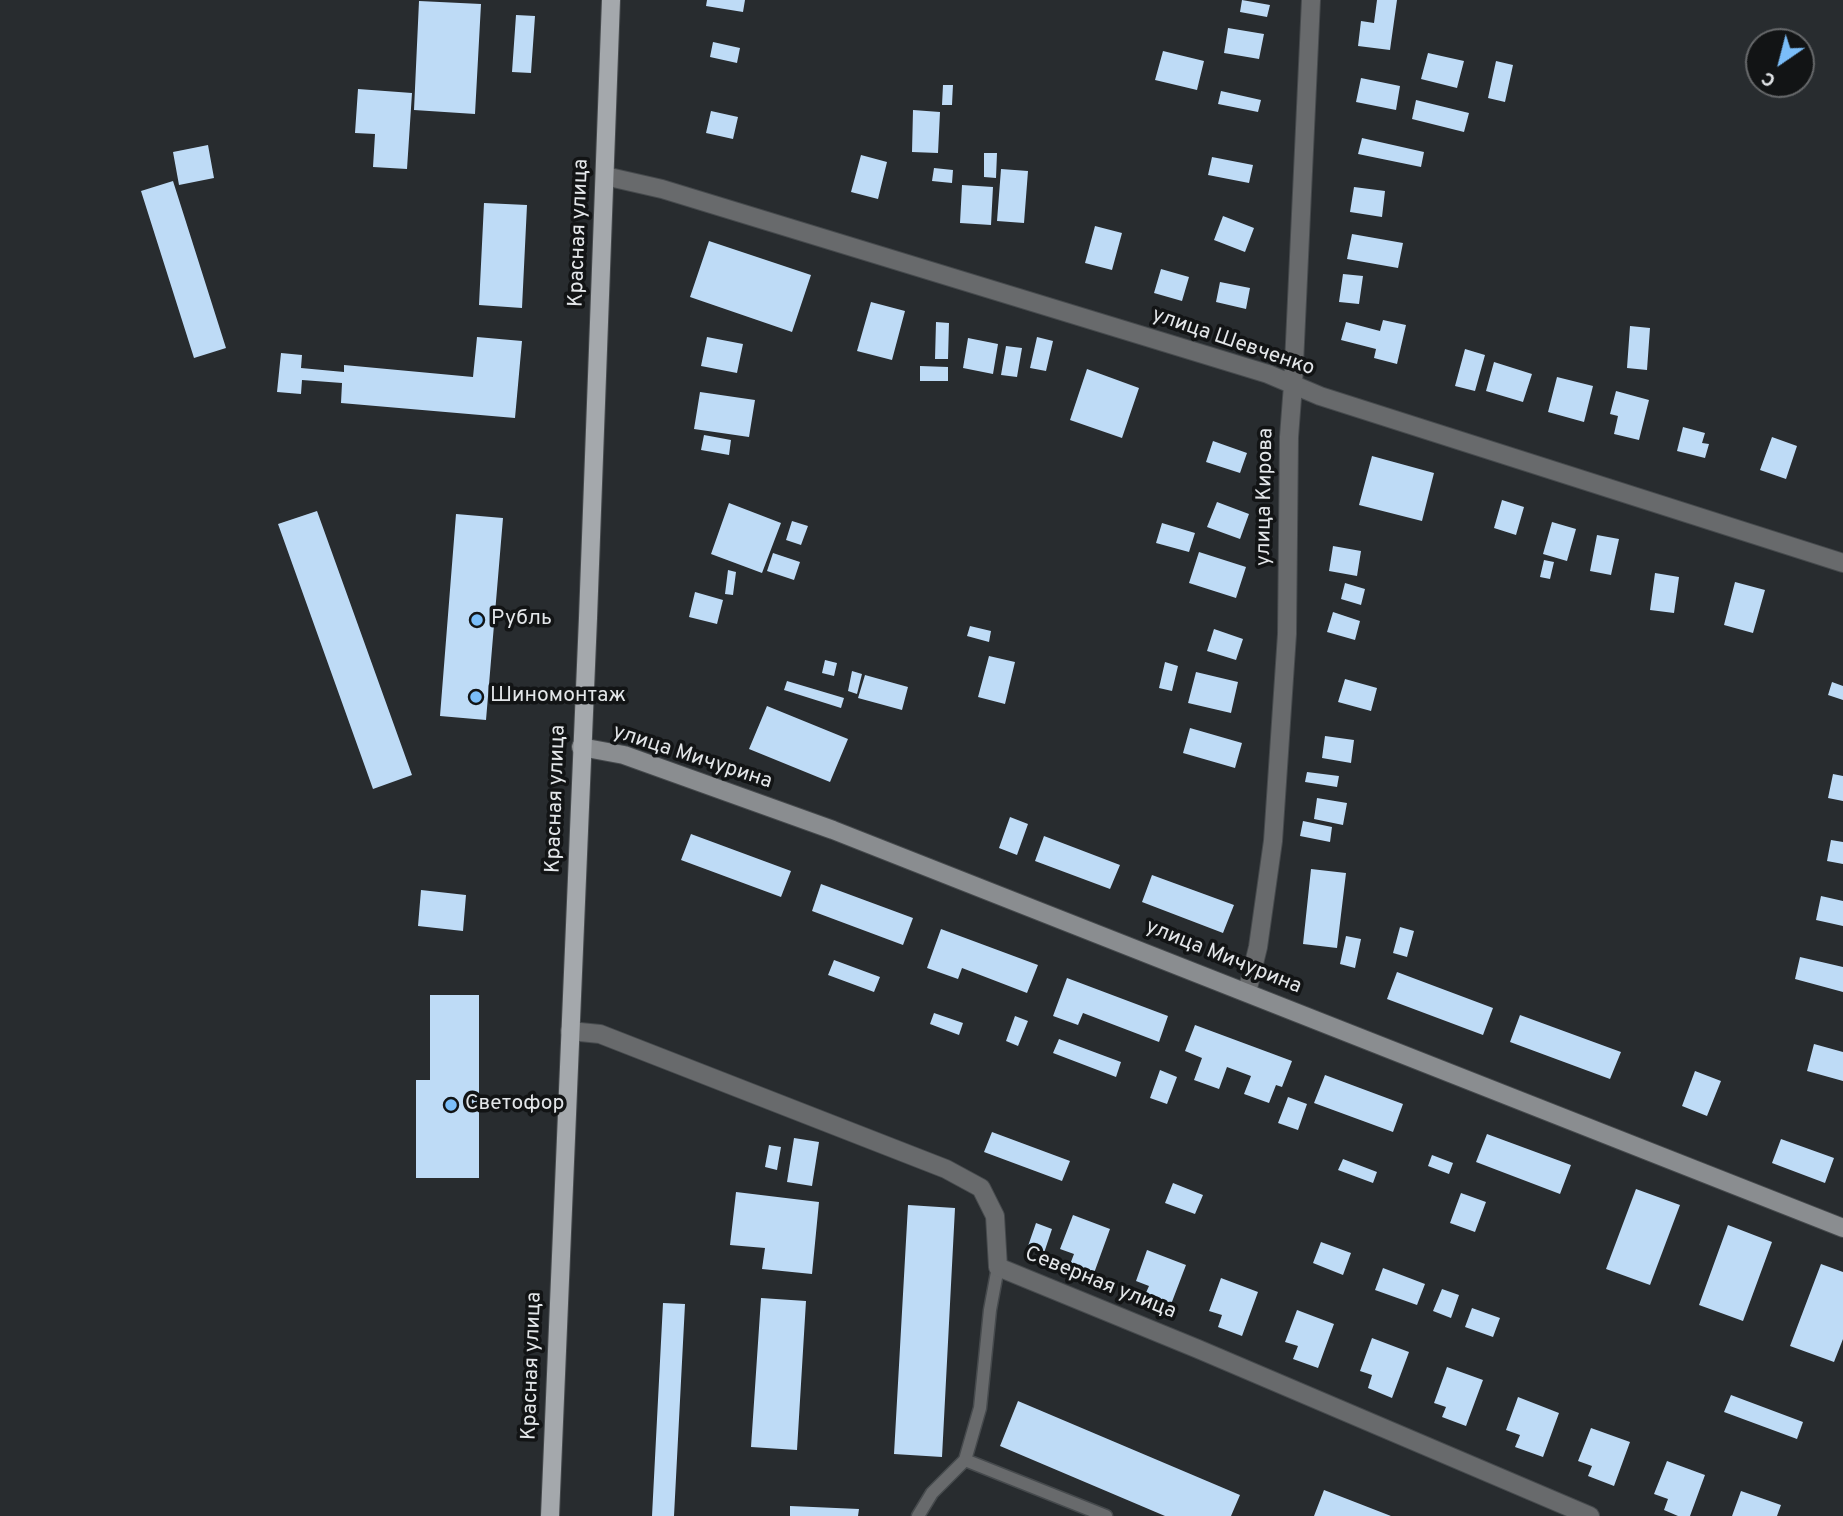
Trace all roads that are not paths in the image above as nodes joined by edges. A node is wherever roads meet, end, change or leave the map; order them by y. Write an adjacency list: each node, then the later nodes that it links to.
1 (611, 0): 3 (main road, Красная улица)
2 (1311, 0): 4 (street, улица Кирова)
3 (605, 176): 4 (street, улица Шевченко); 6 (main road, Красная улица)
4 (1293, 385): 5 (street, улица Шевченко); 7 (street, улица Кирова)
5 (1843, 563)
6 (581, 747): 7 (street, улица Мичурина); 8 (main road, Красная улица)
7 (1247, 992): 9 (street, улица Мичурина)
8 (570, 1031): 10 (street, Северная улица); 12 (main road, Красная улица)
9 (1843, 1228)
10 (998, 1267): 11 (lane); 15 (street, Северная улица)
11 (965, 1460): 13 (lane); 14 (lane)
12 (550, 1516)
13 (918, 1516)
14 (1106, 1516)
15 (1590, 1516)

